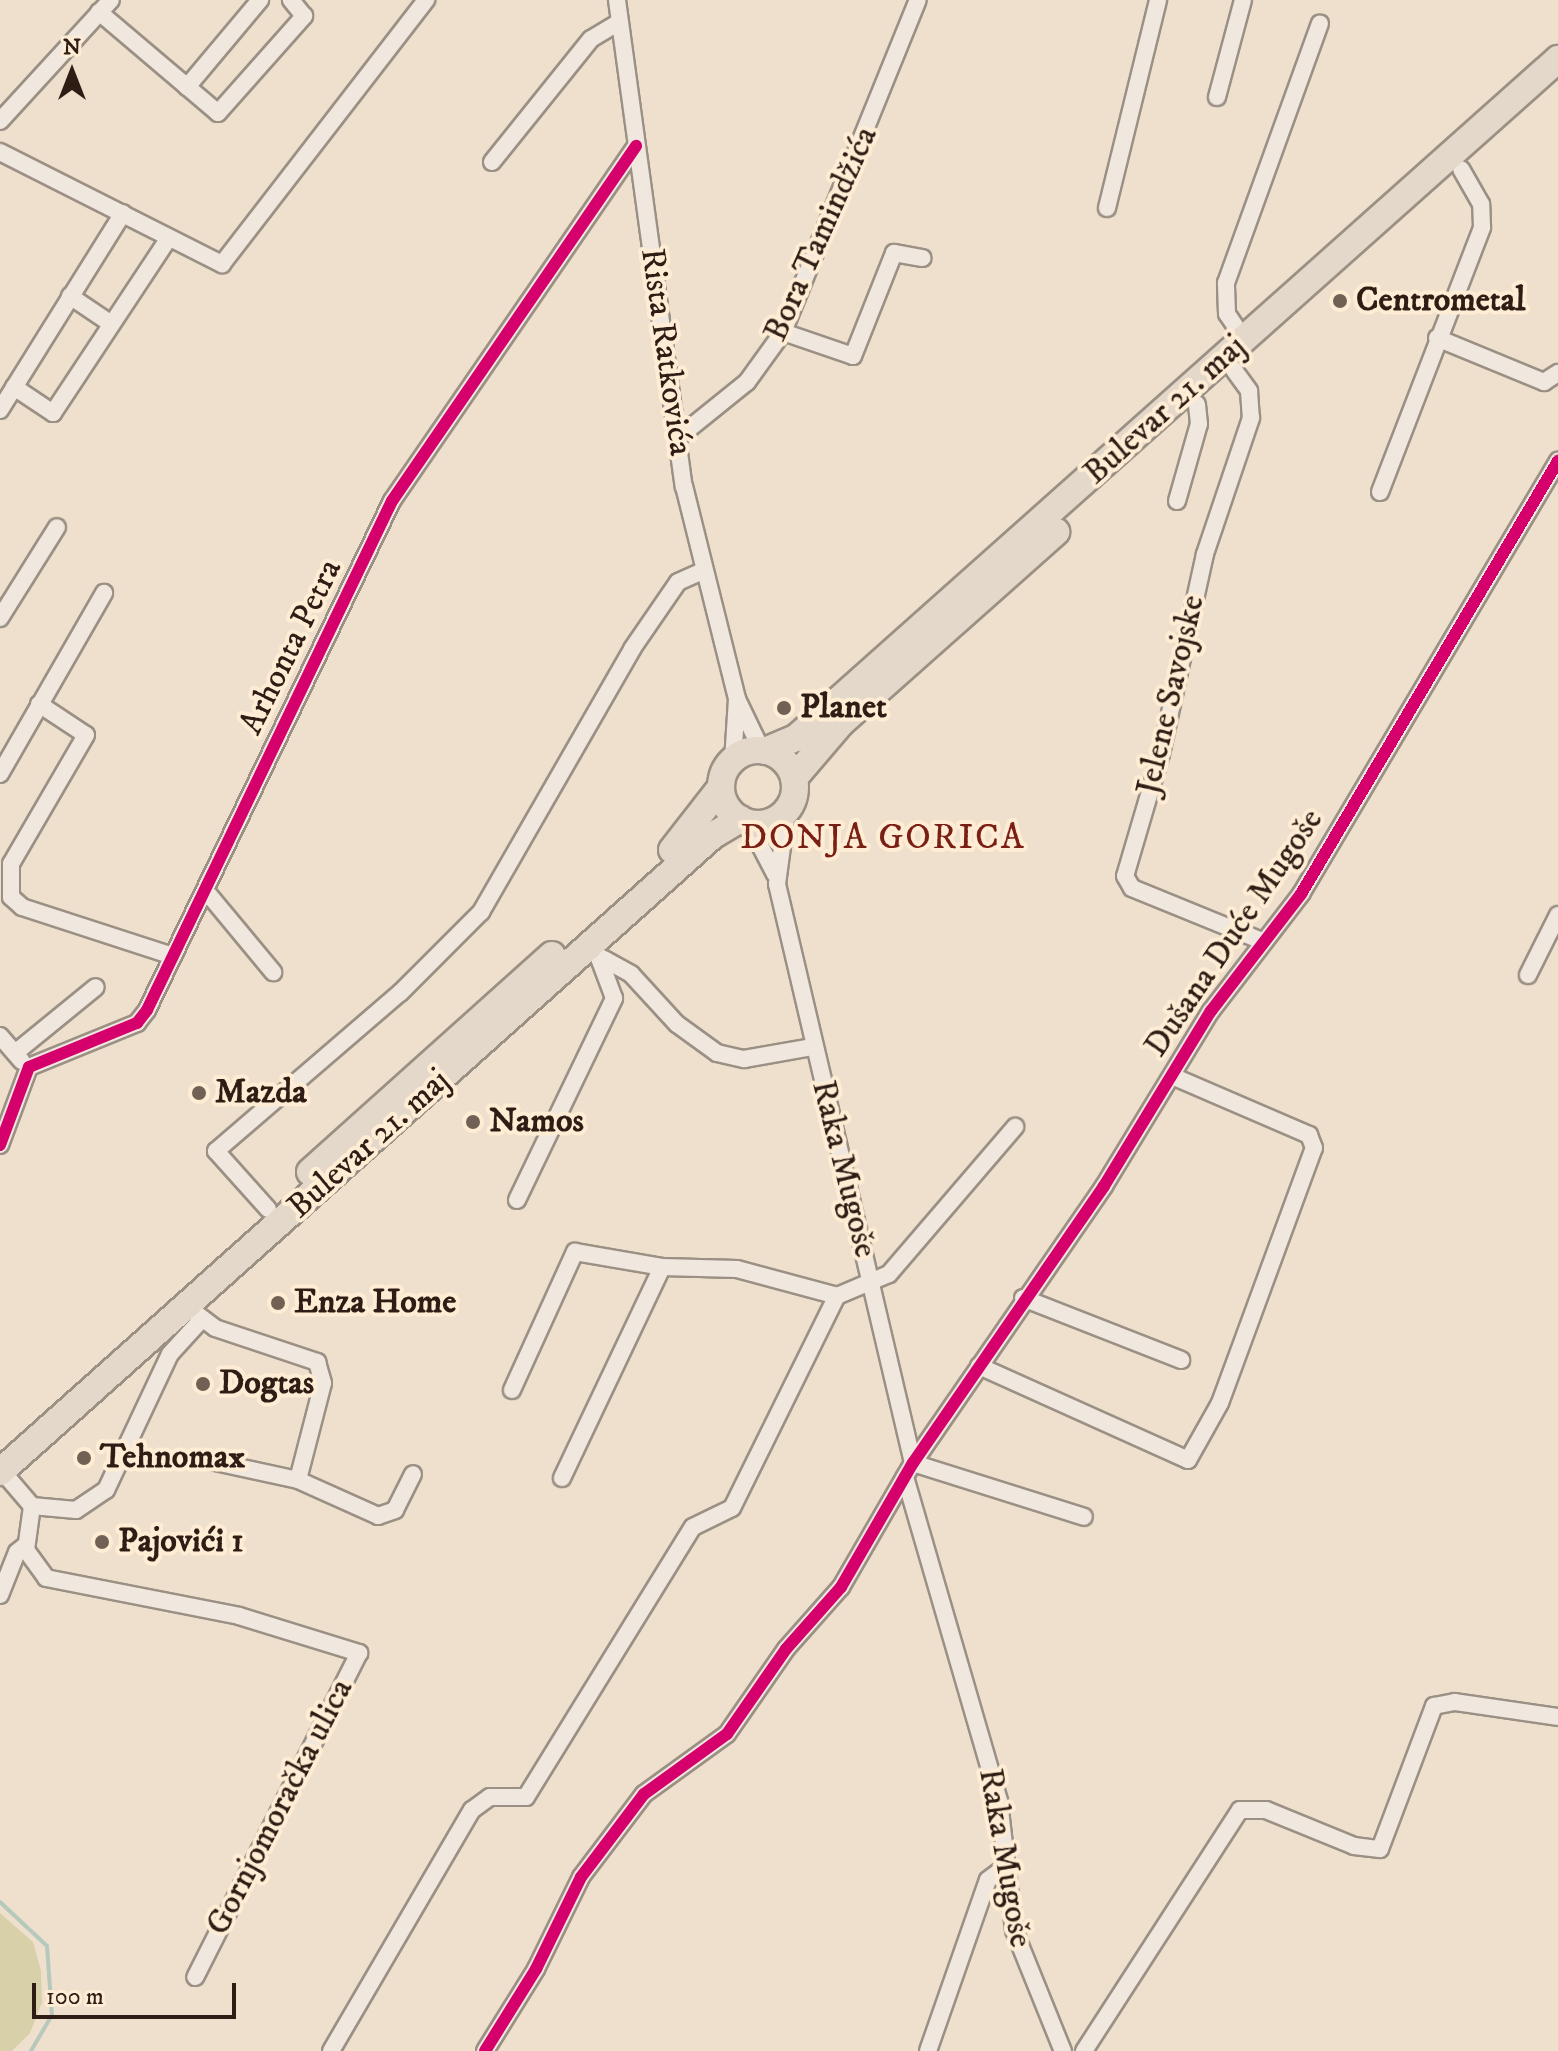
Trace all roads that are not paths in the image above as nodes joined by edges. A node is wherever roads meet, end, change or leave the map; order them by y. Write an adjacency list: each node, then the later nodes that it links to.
1 (260, 0): 13 (street)
2 (291, 0): 13 (street)
3 (426, 0): 22 (street)
4 (617, 0): 9 (street, Rista Ratkovića)
5 (918, 0): 26 (street, Bora Tamindžića)
6 (1158, 0): 20 (street)
7 (1243, 0): 14 (street)
8 (105, 6): 13 (street); 15 (street)
9 (619, 22): 16 (street, Rista Ratkovića); 18 (street)
10 (1320, 24): 28 (street)
11 (1558, 59): 28 (main road, Bulevar 21. maj)
12 (1558, 82): 19 (main road, Bulevar 21. maj)
13 (187, 87)
14 (1217, 97)
15 (0, 121)
16 (636, 146): 34 (street, Rista Ratkovića); 52 (street, Arhonta Petra)
17 (0, 152): 21 (street)
18 (492, 162)
19 (1461, 169): 27 (street); 29 (main road, Bulevar 21. maj)
20 (1107, 208)
21 (123, 213): 22 (street); 24 (street)
22 (169, 238): 25 (street)
23 (923, 258): 26 (street)
24 (70, 296): 25 (street); 31 (street)
25 (110, 323): 31 (street)
26 (783, 332): 34 (street, Bora Tamindžića)
27 (1437, 338): 30 (street); 36 (street)
28 (1244, 339): 44 (main road, Bulevar 21. maj)
29 (1234, 370): 32 (main road, Bulevar 21. maj); 54 (street, Jelene Savojske)
30 (1558, 373)
31 (14, 387): 33 (street)
32 (1197, 404): 37 (street); 47 (main road, Bulevar 21. maj)
33 (0, 410)
34 (680, 436): 39 (street, Rista Ratkovića)
35 (1558, 461): 54 (street, Dušana Duće Mugoše)
36 (1380, 492)
37 (1177, 501)
38 (57, 527): 41 (street)
39 (703, 571): 42 (street, Rista Ratkovića); 68 (street)
40 (104, 593): 43 (street)
41 (0, 618)
42 (737, 699): 44 (street, Rista Ratkovića); 45 (street, Rista Ratkovića)
43 (39, 704): 46 (street); 56 (street)
44 (764, 751): 45 (main road, Bulevar 21. maj); 47 (main road)
45 (733, 761): 48 (main road, Bulevar 21. maj)
46 (0, 774)
47 (794, 778): 49 (main road, Bulevar 21. maj)
48 (721, 787): 50 (main road); 68 (main road, Bulevar 21. maj)
49 (787, 810): 50 (main road, Bulevar 21. maj); 51 (street, Raka Mugoše)
50 (744, 821): 51 (street, Raka Mugoše); 55 (main road, Bulevar 21. maj)
51 (776, 875): 61 (street, Raka Mugoše)
52 (205, 890): 56 (street, Arhonta Petra); 57 (street)
53 (1558, 915): 58 (street)
54 (1262, 941): 64 (street, Dušana Duće Mugoše)
55 (599, 950): 61 (street); 67 (street); 73 (main road, Bulevar 21. maj)
56 (173, 956): 63 (street, Arhonta Petra)
57 (273, 972)
58 (1528, 975)
59 (96, 987): 62 (street)
60 (0, 1036): 62 (street)
61 (813, 1047): 70 (street, Raka Mugoše)
62 (15, 1053): 63 (street)
63 (29, 1067): 66 (street)
64 (1172, 1076): 72 (street, Dušana Duće Mugoše); 75 (street)
65 (1015, 1127): 70 (street)
66 (0, 1145)
67 (517, 1200)
68 (268, 1209): 78 (main road, Bulevar 21. maj)
69 (662, 1267): 71 (street); 76 (street); 81 (street)
70 (872, 1283): 71 (street); 79 (street, Raka Mugoše)
71 (837, 1296): 90 (street)
72 (1023, 1298): 74 (street); 75 (street, Dušana Duće Mugoše)
73 (194, 1313): 78 (main road, Bulevar 21. maj); 82 (street); 83 (street)
74 (1181, 1360)
75 (979, 1366): 79 (street, Dušana Duće Mugoše)
76 (512, 1390)
77 (215, 1462): 82 (street)
78 (1, 1464): 83 (street)
79 (909, 1470): 84 (street); 88 (street, Raka Mugoše); 91 (street, Dušana Duće Mugoše)
80 (413, 1474): 82 (street)
81 (562, 1478)
82 (298, 1480)
83 (32, 1506): 85 (street)
84 (1084, 1517)
85 (26, 1545): 86 (street); 89 (street, Gornjomoračka ulica)
86 (0, 1595)
87 (1558, 1717): 94 (street)
88 (1004, 1868): 92 (street); 93 (street, Raka Mugoše)
89 (195, 1977)
90 (331, 2051)
91 (485, 2051)
92 (928, 2051)
93 (1063, 2051)
94 (1084, 2051)

